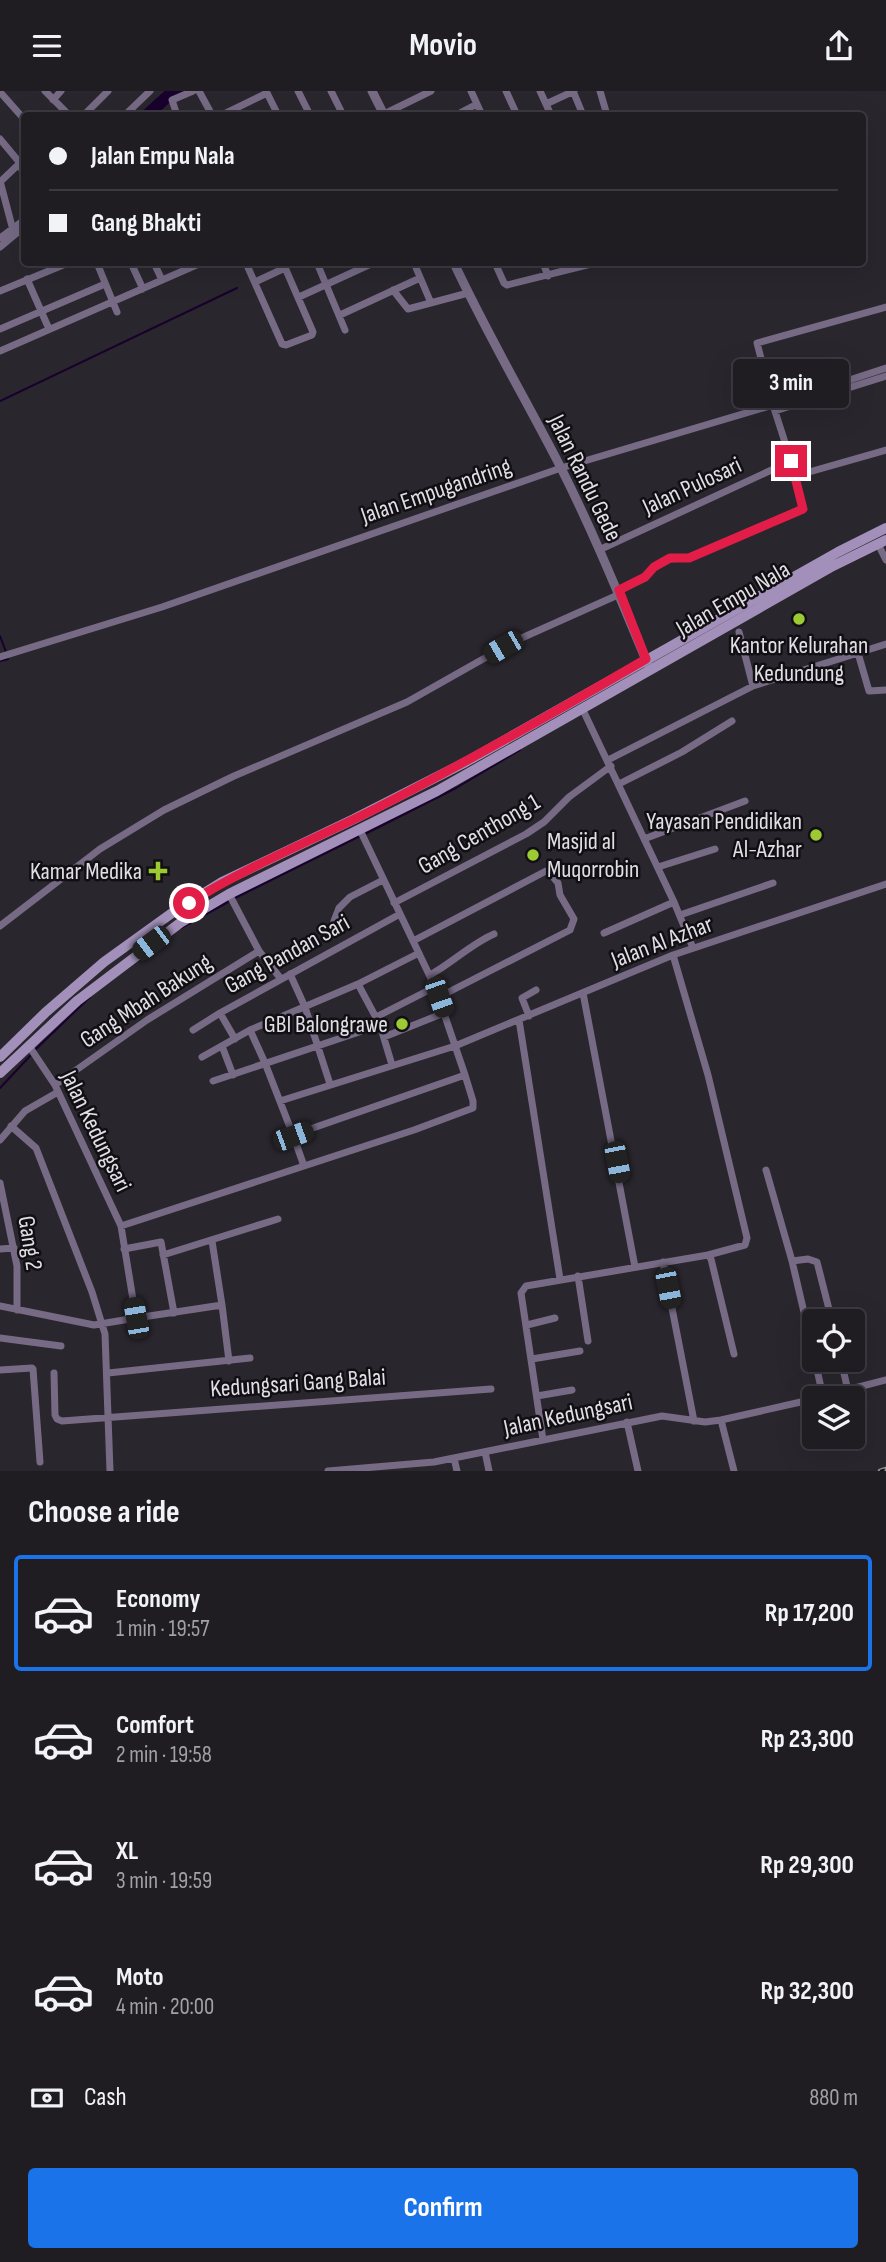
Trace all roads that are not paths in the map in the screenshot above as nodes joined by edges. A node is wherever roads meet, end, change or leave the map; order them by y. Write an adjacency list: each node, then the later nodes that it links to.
1 (45, 91): 20 (street)
2 (61, 91): 20 (street)
3 (108, 91): 25 (street)
4 (150, 91): 26 (street)
5 (193, 91): 17 (street)
6 (199, 91): 28 (street)
7 (298, 91): 32 (street)
8 (331, 91): 33 (street)
9 (372, 91): 34 (street)
10 (431, 91): 18 (street)
11 (471, 91): 21 (street)
12 (506, 91): 38 (street)
13 (540, 91): 22 (street)
14 (573, 91): 22 (street); 40 (street)
15 (600, 91): 41 (street)
16 (266, 92): 23 (street); 31 (street)
17 (182, 93): 27 (street)
18 (412, 95): 35 (street)
19 (2, 98): 42 (street)
20 (53, 100): 24 (street)
21 (477, 104): 36 (street); 37 (street)
22 (546, 104): 39 (street)
23 (240, 106): 29 (street); 30 (street)
24 (66, 112)
25 (86, 112)
26 (128, 112)
27 (176, 112)
28 (210, 112)
29 (228, 112)
30 (243, 112)
31 (276, 112)
32 (308, 112)
33 (342, 112)
34 (382, 112)
35 (387, 112)
36 (462, 112)
37 (481, 112)
38 (516, 112)
39 (550, 112)
40 (582, 112)
41 (606, 112)
42 (21, 116)
43 (0, 140): 44 (street)
44 (20, 163): 45 (street); 46 (street)
45 (21, 166)
46 (0, 181): 48 (street)
47 (21, 223): 48 (street)
48 (13, 230): 50 (street)
49 (21, 230): 51 (street)
50 (0, 239)
51 (0, 247)
52 (59, 266): 71 (street)
53 (98, 266): 74 (street)
54 (132, 266): 76 (street)
55 (155, 266): 72 (street)
56 (177, 266): 68 (street)
57 (193, 266): 68 (street)
58 (247, 266): 73 (street)
59 (282, 266): 73 (street)
60 (284, 266): 80 (street)
61 (318, 266): 75 (street)
62 (366, 266): 75 (street)
63 (415, 266): 70 (street)
64 (455, 266): 79 (street, Jalan Randu Gede)
65 (497, 266): 69 (street)
66 (544, 266): 69 (street)
67 (576, 266): 69 (street)
68 (180, 272): 72 (street)
69 (548, 276)
70 (420, 278): 77 (street); 82 (street)
71 (27, 279): 78 (street); 84 (street)
72 (162, 280): 76 (street)
73 (255, 282): 80 (street)
74 (106, 284): 81 (street); 84 (street)
75 (326, 284): 80 (street); 86 (street)
76 (143, 289): 81 (street)
77 (393, 290): 82 (street); 86 (street)
78 (0, 291)
79 (468, 293): 82 (street); 97 (street, Jalan Randu Gede)
80 (299, 297)
81 (112, 301): 85 (street); 88 (street)
82 (430, 303)
83 (886, 307): 94 (street)
84 (41, 311): 87 (street); 88 (street)
85 (117, 312)
86 (340, 315): 89 (street)
87 (0, 329)
88 (50, 329): 90 (street)
89 (345, 330)
90 (0, 351)
91 (886, 368): 93 (street)
92 (886, 376): 93 (street)
93 (831, 390): 94 (street, Jalan Empugandring)
94 (774, 409): 96 (street); 97 (street, Jalan Empugandring)
95 (886, 450): 98 (street)
96 (791, 461): 98 (street); 101 (street, Jalan Pulosari)
97 (563, 471): 101 (street, Jalan Randu Gede); 108 (street, Jalan Empugandring)
98 (795, 476): 104 (street)
99 (886, 528): 102 (main road, Jalan Empu Nala)
100 (883, 549): 102 (main road, Jalan Empu Nala)
101 (600, 550): 104 (street, Jalan Randu Gede)
102 (846, 554): 103 (main road, Jalan Empu Nala)
103 (830, 561): 109 (main road, Jalan Empu Nala); 110 (main road, Jalan Empu Nala)
104 (619, 592): 109 (street, Jalan Randu Gede); 131 (street)
105 (739, 632): 111 (street)
106 (886, 644): 107 (street, Gang Centhong 1)
107 (858, 653): 111 (street, Gang Centhong 1); 112 (street)
108 (0, 657)
109 (646, 659): 110 (street, Jalan Randu Gede); 148 (main road, Jalan Empu Nala)
110 (650, 670): 113 (main road, Jalan Empu Nala)
111 (753, 685): 115 (street, Gang Centhong 1)
112 (886, 690)
113 (584, 711): 115 (street); 118 (main road, Jalan Empu Nala)
114 (732, 721): 116 (street)
115 (609, 763): 116 (street); 127 (street, Gang Centhong 1)
116 (619, 784): 119 (street)
117 (745, 801): 119 (street)
118 (361, 833): 122 (street); 125 (main road, Jalan Empu Nala)
119 (645, 839): 121 (street)
120 (715, 849): 121 (street)
121 (658, 867): 126 (street)
122 (383, 880): 127 (street); 130 (street)
123 (773, 883): 129 (street)
124 (886, 884): 135 (street, Jalan Al Azhar)
125 (231, 897): 136 (street); 153 (main road, Jalan Empu Nala)
126 (674, 902): 129 (street); 132 (street)
127 (394, 903): 128 (street)
128 (400, 914): 134 (street); 139 (street, Gang Pandan Sari)
129 (680, 915): 135 (street)
130 (334, 921)
131 (0, 926)
132 (604, 933)
133 (494, 934): 140 (street)
134 (413, 940): 137 (street); 146 (street)
135 (693, 948): 138 (street, Jalan Al Azhar)
136 (259, 951): 141 (street); 173 (street, Gang Mbah Bakung)
137 (419, 953): 140 (street); 142 (street)
138 (673, 955): 145 (street, Jalan Al Azhar); 188 (street)
139 (290, 974): 141 (street, Gang Pandan Sari); 147 (street)
140 (430, 975): 143 (street)
141 (281, 979): 149 (street, Gang Pandan Sari)
142 (358, 984): 147 (street); 152 (street)
143 (435, 987): 146 (street); 152 (street)
144 (536, 990): 151 (street)
145 (583, 993): 151 (street, Jalan Al Azhar); 191 (street)
146 (439, 997): 150 (street)
147 (304, 1007): 157 (street); 160 (street)
148 (46, 1012): 153 (main road); 164 (main road, Jalan Empu Nala)
149 (219, 1013): 156 (street, Gang Pandan Sari); 159 (street)
150 (444, 1013): 158 (street); 162 (street)
151 (529, 1016): 154 (street, Jalan Al Azhar)
152 (376, 1017): 155 (street)
153 (55, 1020): 163 (main road, Jalan Empu Nala)
154 (519, 1020): 162 (street, Jalan Al Azhar); 193 (street)
155 (380, 1025): 158 (street); 160 (street)
156 (194, 1030)
157 (250, 1030): 159 (street); 166 (street)
158 (384, 1037): 167 (street)
159 (235, 1038): 161 (street)
160 (318, 1045): 166 (street); 172 (street)
161 (222, 1046): 165 (street); 169 (street)
162 (455, 1046): 167 (street, Jalan Al Azhar); 170 (street)
163 (32, 1050): 168 (main road, Jalan Empu Nala); 173 (street, Jalan Kedungsari)
164 (0, 1057)
165 (202, 1057)
166 (265, 1063): 169 (street); 174 (street)
167 (392, 1065): 172 (street, Jalan Al Azhar)
168 (0, 1073)
169 (233, 1075): 171 (street)
170 (465, 1075): 176 (street); 178 (street)
171 (214, 1081)
172 (330, 1084): 174 (street, Jalan Al Azhar)
173 (57, 1088): 175 (street, Gang Mbah Bakung); 182 (street, Jalan Kedungsari)
174 (281, 1101): 176 (street)
175 (11, 1126): 177 (street, Gang Mbah Bakung); 202 (street)
176 (293, 1136): 178 (street)
177 (0, 1140)
178 (304, 1166): 182 (street)
179 (766, 1170): 189 (street)
180 (0, 1184): 184 (street, Gang 2)
181 (278, 1219): 183 (street)
182 (121, 1226): 186 (street, Jalan Kedungsari)
183 (212, 1241): 187 (street); 194 (street)
184 (14, 1248): 185 (street); 198 (street, Gang 2)
185 (0, 1249)
186 (124, 1249): 187 (street); 200 (street, Jalan Kedungsari)
187 (163, 1255): 199 (street)
188 (708, 1255): 190 (street); 208 (street)
189 (792, 1261): 196 (street); 197 (street)
190 (663, 1262): 191 (street); 223 (street)
191 (635, 1267): 192 (street)
192 (578, 1276): 193 (street); 205 (street)
193 (560, 1279): 203 (street)
194 (222, 1305): 199 (street); 211 (street)
195 (0, 1306): 198 (street)
196 (803, 1309)
197 (829, 1309)
198 (17, 1310): 202 (street)
199 (174, 1313): 200 (street)
200 (136, 1318): 202 (street)
201 (555, 1318): 203 (street)
202 (101, 1324): 214 (street)
203 (527, 1325): 210 (street)
204 (0, 1338): 206 (street)
205 (588, 1341)
206 (61, 1346)
207 (580, 1351): 210 (street)
208 (734, 1354)
209 (250, 1357): 211 (street)
210 (532, 1359): 219 (street)
211 (229, 1361): 214 (street)
212 (0, 1370): 228 (street)
213 (54, 1373): 221 (street, Kedungsari Gang Balai)
214 (108, 1373): 221 (street)
215 (886, 1380): 216 (street, Jalan Kedungsari)
216 (865, 1386)
217 (491, 1389): 221 (street, Kedungsari Gang Balai)
218 (572, 1390): 219 (street)
219 (537, 1396): 225 (street)
220 (802, 1402): 222 (street, Jalan Kedungsari)
221 (108, 1416): 229 (street)
222 (721, 1420): 223 (street, Jalan Kedungsari); 234 (street)
223 (694, 1421): 224 (street, Jalan Kedungsari)
224 (627, 1422): 225 (street, Jalan Kedungsari); 233 (street)
225 (544, 1440): 226 (street, Jalan Kedungsari)
226 (485, 1452): 227 (street, Jalan Kedungsari); 232 (street)
227 (454, 1458): 230 (street, Jalan Kedungsari); 231 (street)
228 (40, 1462)
229 (110, 1471)
230 (328, 1471)
231 (457, 1471)
232 (489, 1471)
233 (638, 1471)
234 (734, 1471)

